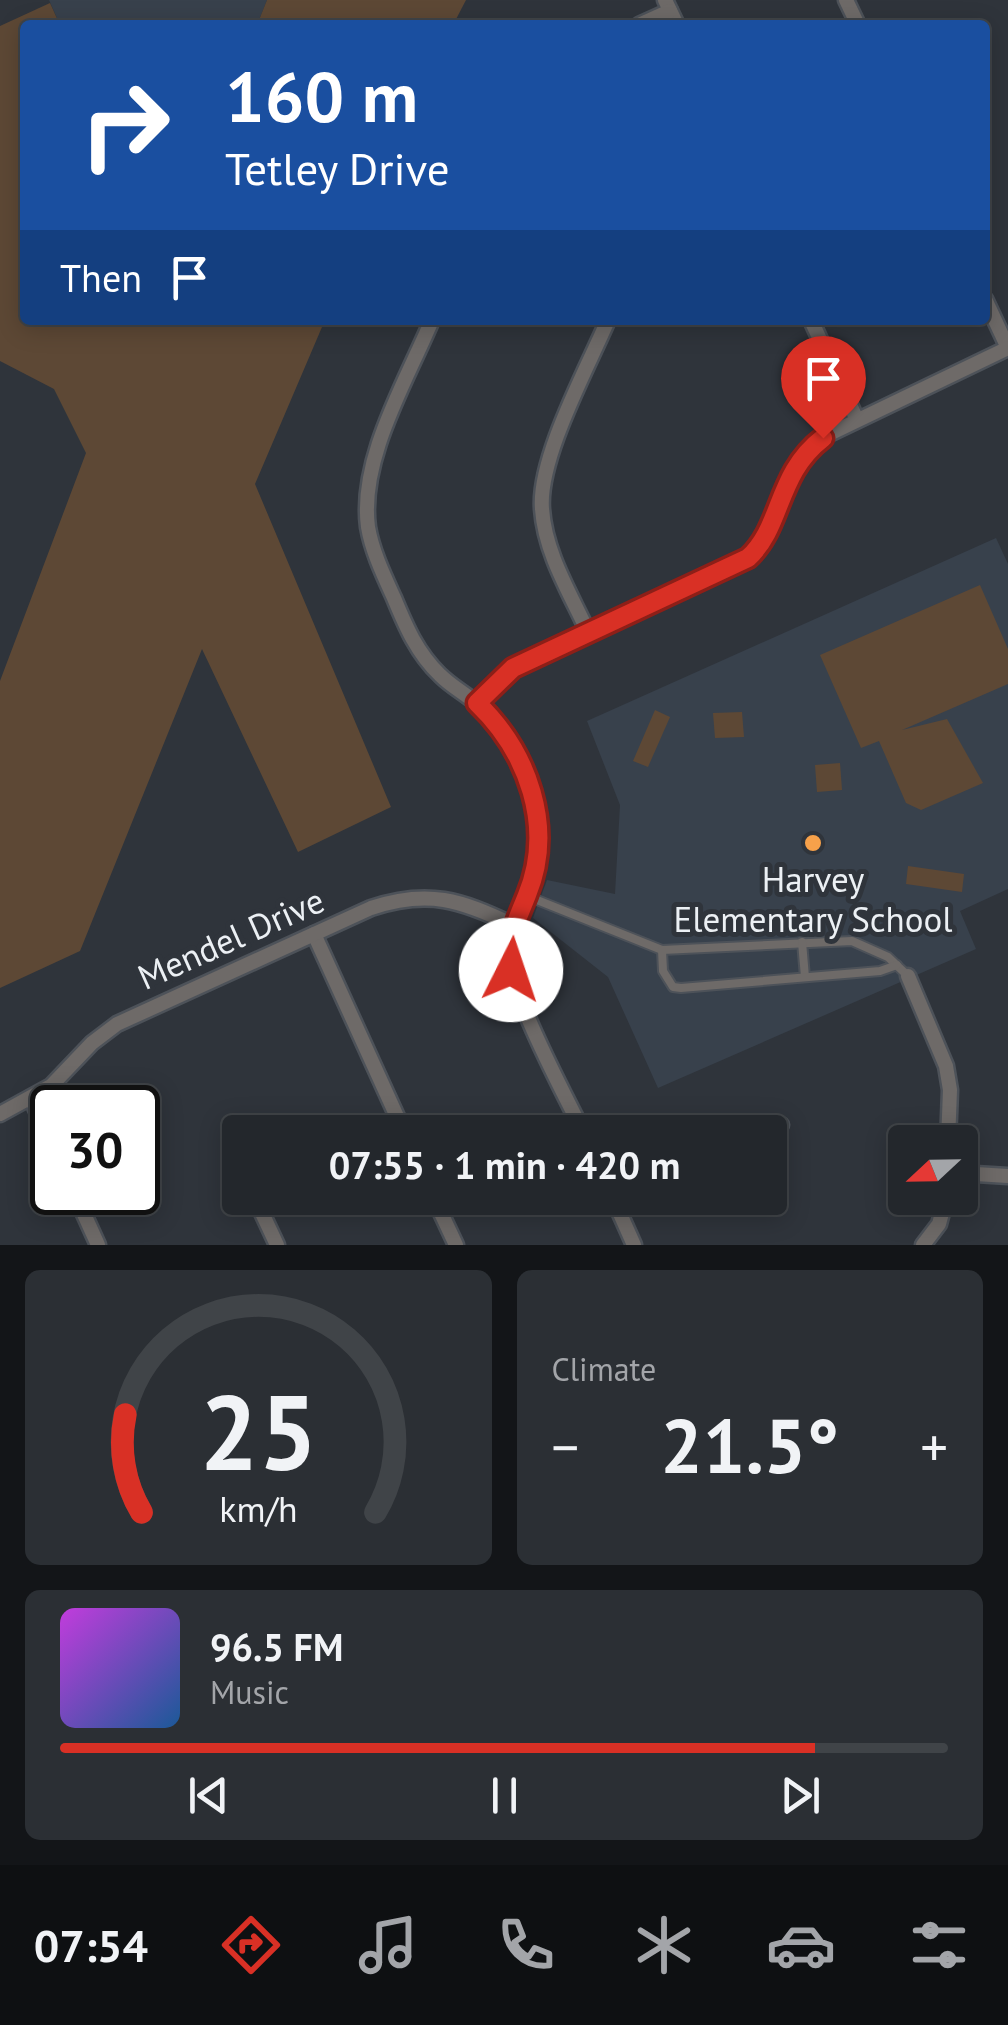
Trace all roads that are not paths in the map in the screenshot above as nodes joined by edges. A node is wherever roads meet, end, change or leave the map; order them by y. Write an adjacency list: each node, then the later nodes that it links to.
1 (990, 310): 5 (street)
2 (430, 325): 8 (street)
3 (606, 325): 7 (street)
4 (813, 325): 6 (street)
5 (1008, 348): 6 (street)
6 (857, 420): 7 (street)
7 (588, 632): 8 (street)
8 (477, 703): 9 (street)
9 (527, 896): 10 (street); 13 (lane)
10 (513, 925): 11 (street, Mendel Drive); 20 (street)
11 (314, 934): 16 (street, Mendel Drive); 19 (street)
12 (802, 942): 13 (lane); 14 (lane); 15 (lane)
13 (662, 950): 15 (lane)
14 (903, 970): 15 (lane); 21 (street)
15 (805, 978)
16 (53, 1085)
17 (30, 1101): 18 (street, Mendel Drive)
18 (0, 1114)
19 (396, 1115)
20 (574, 1115)
21 (949, 1125)
22 (978, 1175): 23 (street)
23 (1008, 1176)
24 (84, 1215): 29 (street)
25 (264, 1215): 30 (street)
26 (442, 1215): 31 (street)
27 (621, 1215): 32 (street)
28 (941, 1215): 33 (street)
29 (98, 1245)
30 (277, 1245)
31 (456, 1245)
32 (634, 1245)
33 (922, 1245)

